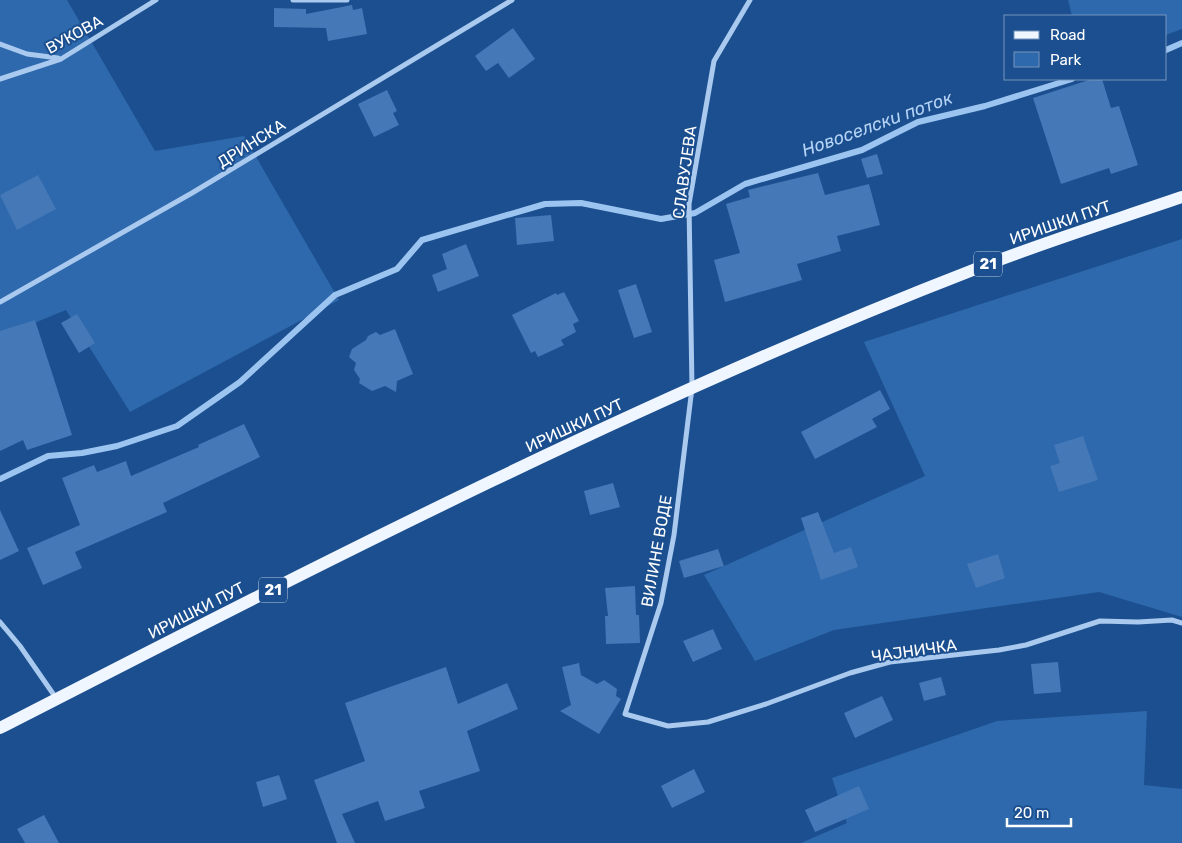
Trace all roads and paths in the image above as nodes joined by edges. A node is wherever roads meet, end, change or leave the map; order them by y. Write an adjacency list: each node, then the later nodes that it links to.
1 (156, 0): 7 (street, ВУКОВА)
2 (293, 0): 3 (street)
3 (347, 0)
4 (512, 0): 10 (street, ДРИНСКА)
5 (750, 0): 11 (street, СЛАВУЈЕВА)
6 (0, 44): 7 (street)
7 (61, 59): 8 (street, ВУКОВА)
8 (0, 79)
9 (1182, 197): 11 (main road, ИРИШКИ ПУТ / 21)
10 (0, 302)
11 (692, 388): 14 (main road, ИРИШКИ ПУТ / 21); 15 (street, ВИЛИНЕ ВОДЕ)
12 (0, 622): 14 (street)
13 (1182, 623): 15 (street, ЧАЈНИЧКА)
14 (56, 699): 16 (main road, ИРИШКИ ПУТ / 21)
15 (625, 714)
16 (0, 728)

